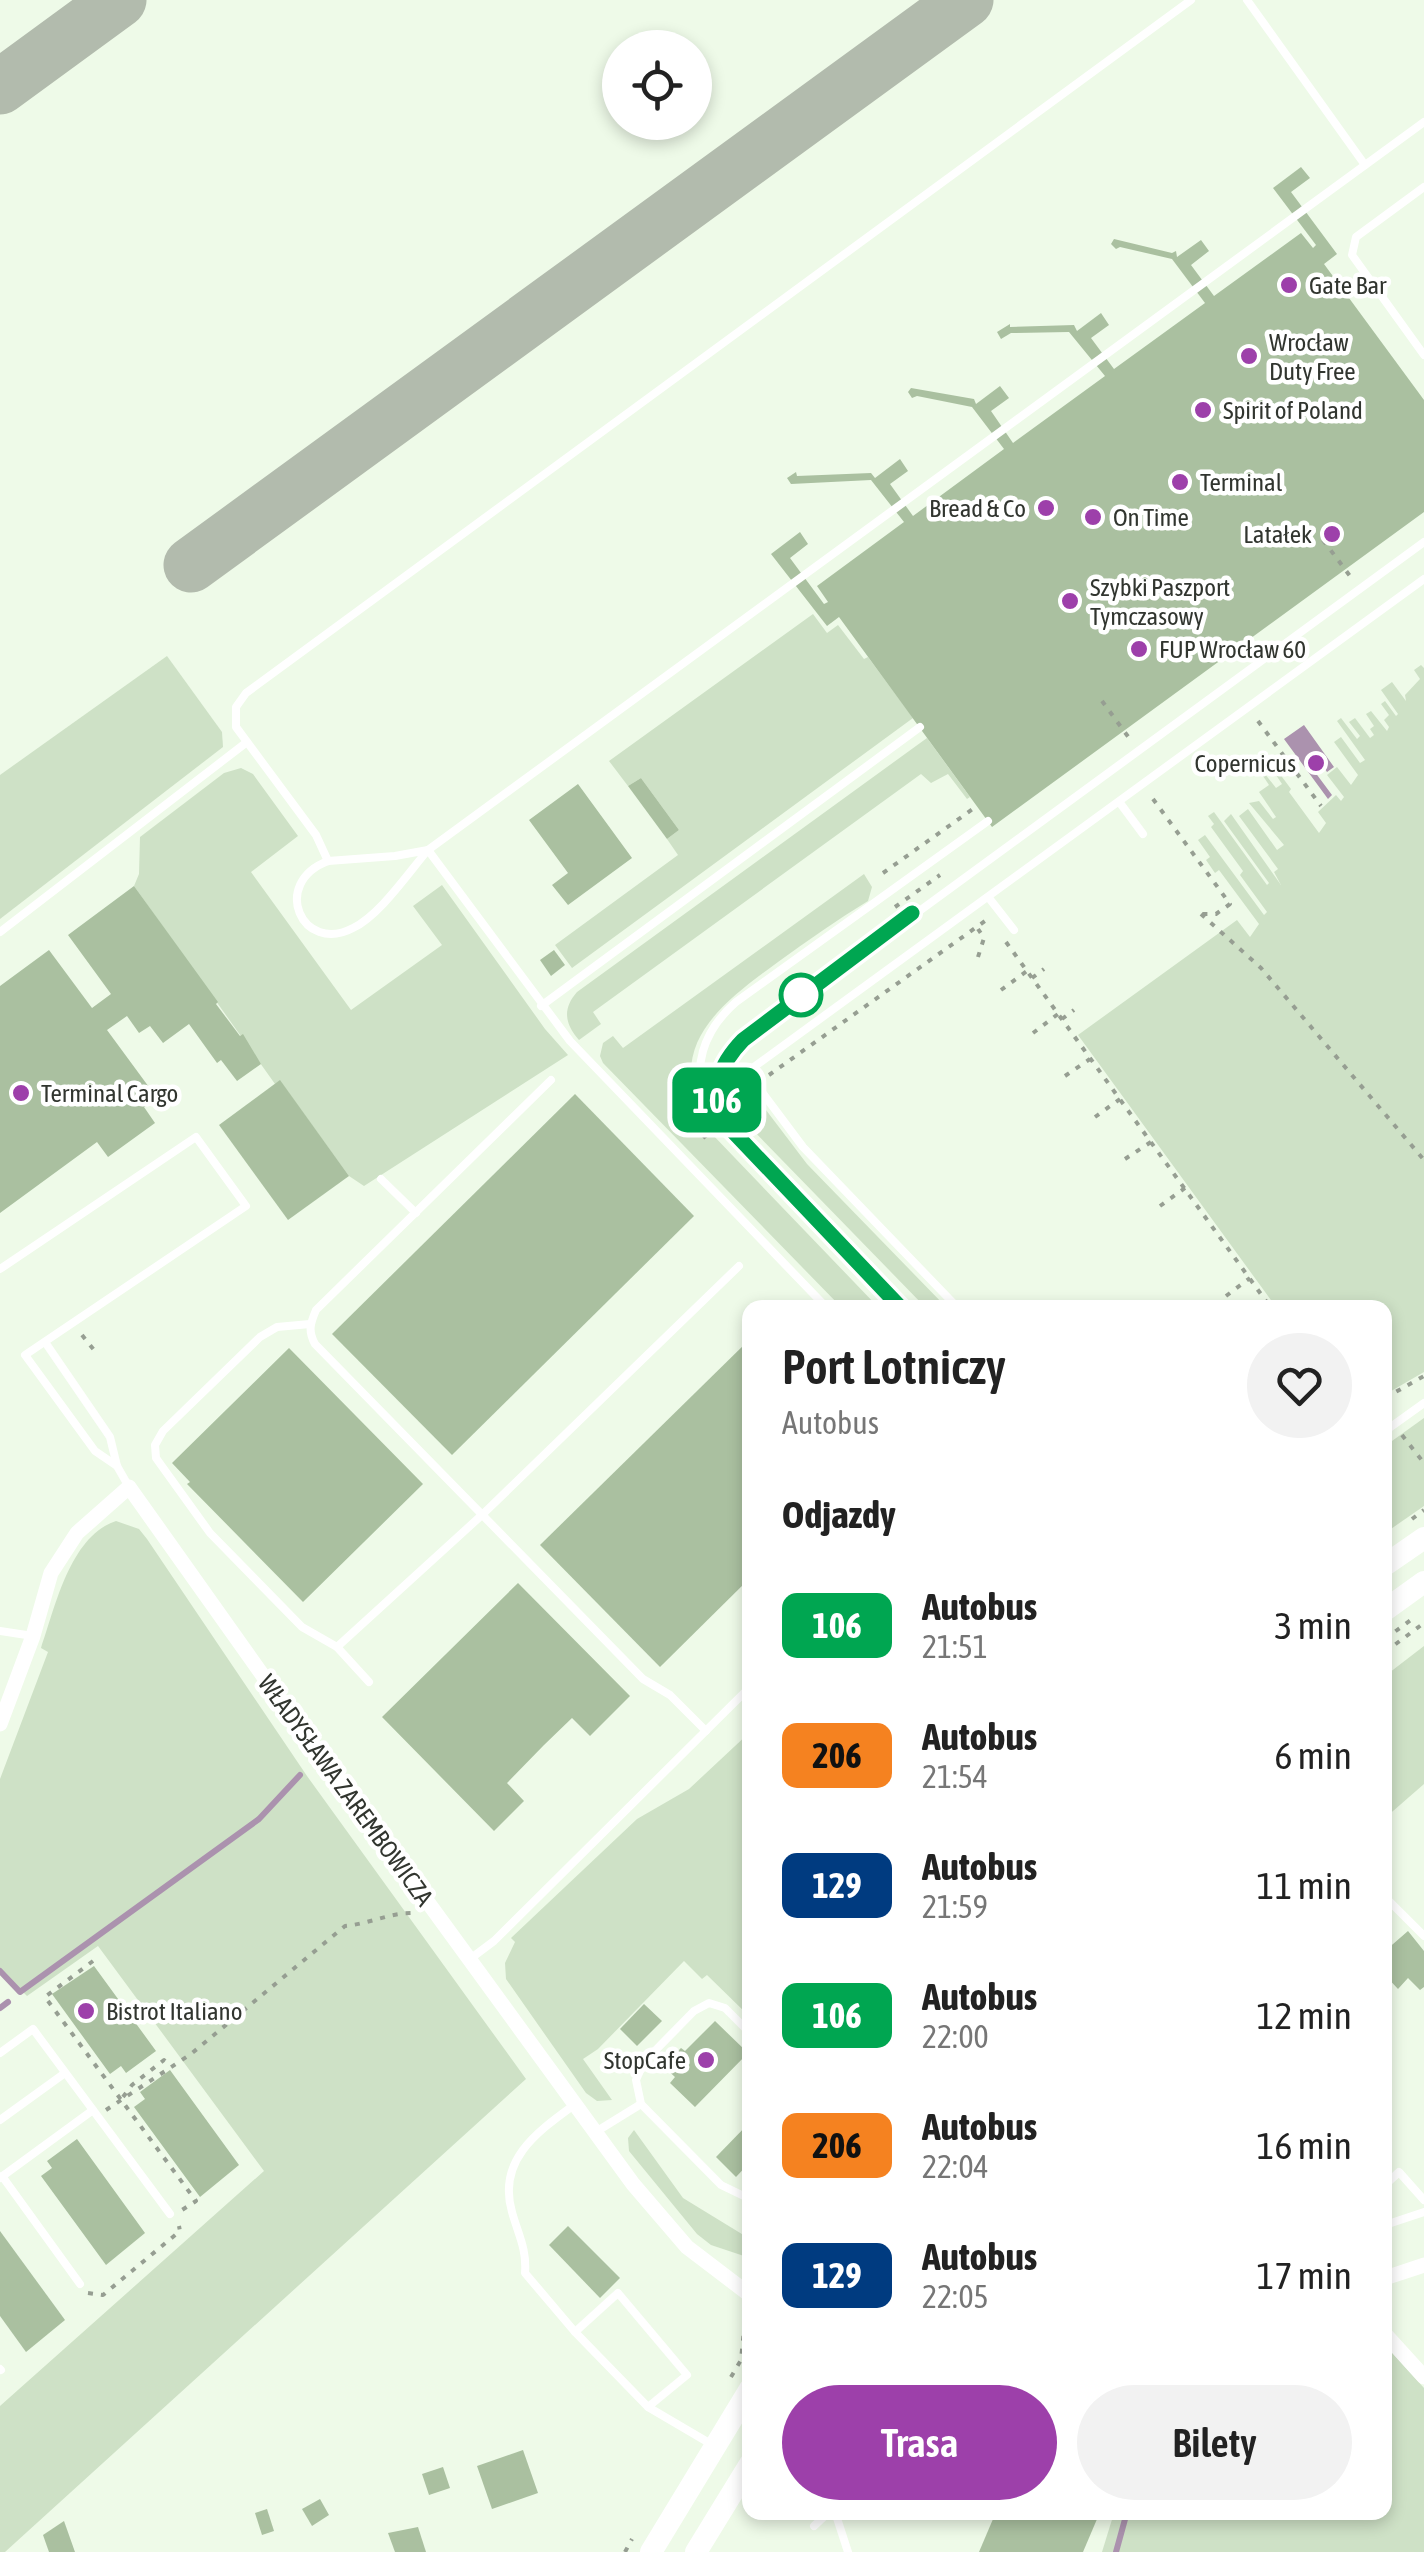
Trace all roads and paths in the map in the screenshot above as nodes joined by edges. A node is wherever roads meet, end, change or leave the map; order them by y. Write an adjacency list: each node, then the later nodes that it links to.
1 (1190, 0): 14 (lane)
2 (1248, 0): 4 (lane)
3 (1424, 122): 4 (lane)
4 (1365, 165): 22 (lane)
5 (1424, 187): 6 (lane)
6 (1424, 355)
7 (1323, 540): 10 (path)
8 (1424, 542): 47 (lane)
9 (1424, 579): 17 (lane)
10 (1356, 585)
11 (1102, 701): 15 (path)
12 (1258, 721): 19 (path)
13 (920, 728): 36 (lane)
14 (247, 742): 23 (lane); 30 (lane)
15 (1135, 746)
16 (1153, 798): 50 (path)
17 (1120, 802): 21 (lane); 25 (lane)
18 (977, 806): 24 (path)
19 (1321, 806)
20 (988, 821): 47 (lane)
21 (1144, 834)
22 (428, 850): 23 (lane); 23 (lane); 36 (lane)
23 (328, 860)
24 (883, 873)
25 (990, 898): 28 (lane); 41 (lane)
26 (985, 921): 27 (path)
27 (976, 927): 31 (path); 44 (path)
28 (1014, 930)
29 (998, 931): 33 (path)
30 (0, 932)
31 (978, 956)
32 (1044, 970): 34 (path)
33 (1027, 971): 34 (path); 35 (path)
34 (1032, 978): 38 (path)
35 (1001, 990)
36 (541, 1006): 59 (lane)
37 (1074, 1010): 38 (path)
38 (1060, 1017): 39 (path); 40 (path)
39 (1033, 1033)
40 (1090, 1059): 42 (path); 45 (path)
41 (747, 1072): 44 (lane); 47 (lane)
42 (1065, 1076)
43 (552, 1080): 54 (lane)
44 (756, 1085): 61 (lane)
45 (1120, 1099): 46 (path); 48 (path)
46 (1095, 1117)
47 (724, 1122): 60 (lane)
48 (1151, 1142): 49 (path); 52 (path)
49 (1126, 1159)
50 (1424, 1160)
51 (382, 1180): 54 (lane)
52 (1184, 1188): 53 (path); 57 (path)
53 (1160, 1206)
54 (416, 1213): 64 (lane)
55 (739, 1266): 73 (lane)
56 (0, 1269): 63 (lane)
57 (1250, 1278): 58 (path); 62 (path)
58 (1226, 1296)
59 (818, 1300)
60 (893, 1300)
61 (950, 1300)
62 (1265, 1300)
63 (73, 1323): 65 (lane); 66 (path)
64 (310, 1324): 73 (lane); 84 (lane)
65 (45, 1342): 71 (lane); 71 (lane)
66 (94, 1350)
67 (1424, 1376): 68 (path)
68 (1392, 1394)
69 (1424, 1403): 70 (lane)
70 (1392, 1426)
71 (118, 1466): 72 (lane)
72 (130, 1487): 82 (street); 90 (street, WŁADYSŁAWA ZAREMBOWICZA)
73 (483, 1514): 84 (lane); 88 (lane)
74 (1424, 1538): 75 (main road)
75 (1392, 1560)
76 (1424, 1582): 77 (main road)
77 (1392, 1605)
78 (1424, 1610): 81 (path)
79 (1424, 1623): 83 (path)
80 (0, 1631): 82 (lane)
81 (1392, 1634)
82 (33, 1636): 87 (street)
83 (1392, 1647)
84 (336, 1648): 85 (lane)
85 (369, 1682)
86 (742, 1695): 88 (lane)
87 (0, 1724)
88 (706, 1730): 92 (lane)
89 (1392, 1904): 91 (lane)
90 (435, 1913): 92 (street, WŁADYSŁAWA ZAREMBOWICZA); 96 (path)
91 (1424, 1936)
92 (469, 1960): 100 (street, WŁADYSŁAWA ZAREMBOWICZA)
93 (94, 1962): 98 (path)
94 (742, 2025): 99 (lane)
95 (0, 2053): 97 (lane)
96 (170, 2068): 98 (path); 98 (path)
97 (66, 2072): 101 (lane); 102 (lane)
98 (122, 2098): 101 (path); 113 (path)
99 (641, 2104): 103 (lane); 106 (lane)
100 (574, 2105): 103 (street, WŁADYSŁAWA ZAREMBOWICZA); 115 (lane)
101 (96, 2113): 104 (lane); 109 (lane)
102 (0, 2120)
103 (594, 2132): 114 (street, WŁADYSŁAWA ZAREMBOWICZA)
104 (1, 2177): 113 (lane)
105 (1392, 2179): 107 (lane)
106 (742, 2195)
107 (1424, 2200)
108 (1424, 2212): 110 (lane)
109 (170, 2214)
110 (1392, 2223)
111 (1424, 2265): 112 (street)
112 (1392, 2276)
113 (80, 2284)
114 (742, 2290)
115 (576, 2332): 119 (lane); 119 (lane)
116 (1392, 2342): 117 (street)
117 (1424, 2377)
118 (742, 2402): 120 (main road)
119 (648, 2407): 120 (lane)
120 (716, 2446): 125 (main road)
121 (742, 2477): 126 (main road)
122 (822, 2520): 124 (lane)
123 (835, 2520): 127 (lane)
124 (814, 2526)
125 (650, 2552)
126 (696, 2552)
127 (848, 2552)

